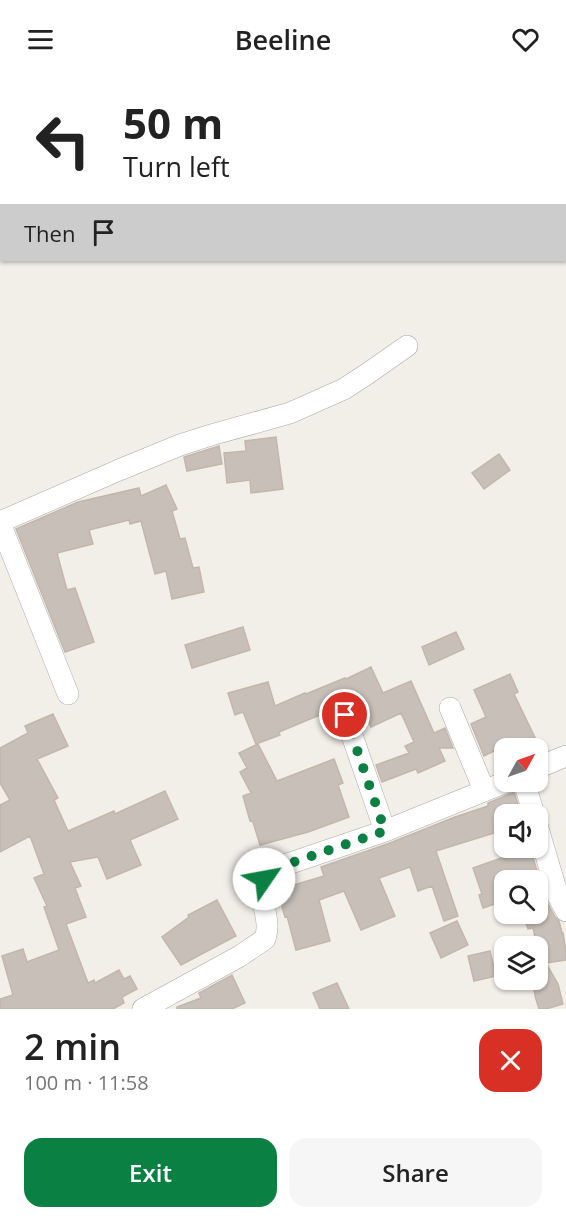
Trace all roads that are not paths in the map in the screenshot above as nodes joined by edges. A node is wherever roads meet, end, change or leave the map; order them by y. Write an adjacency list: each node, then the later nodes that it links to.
1 (407, 346): 2 (street)
2 (0, 523): 3 (street)
3 (68, 694)
4 (450, 708): 9 (street)
5 (345, 715): 10 (street)
6 (566, 756): 7 (street)
7 (548, 763)
8 (494, 786): 9 (street)
9 (484, 790): 10 (street)
10 (385, 831): 13 (street)
11 (547, 858): 12 (street)
12 (566, 911)
13 (167, 1003): 14 (street)
14 (143, 1009)

